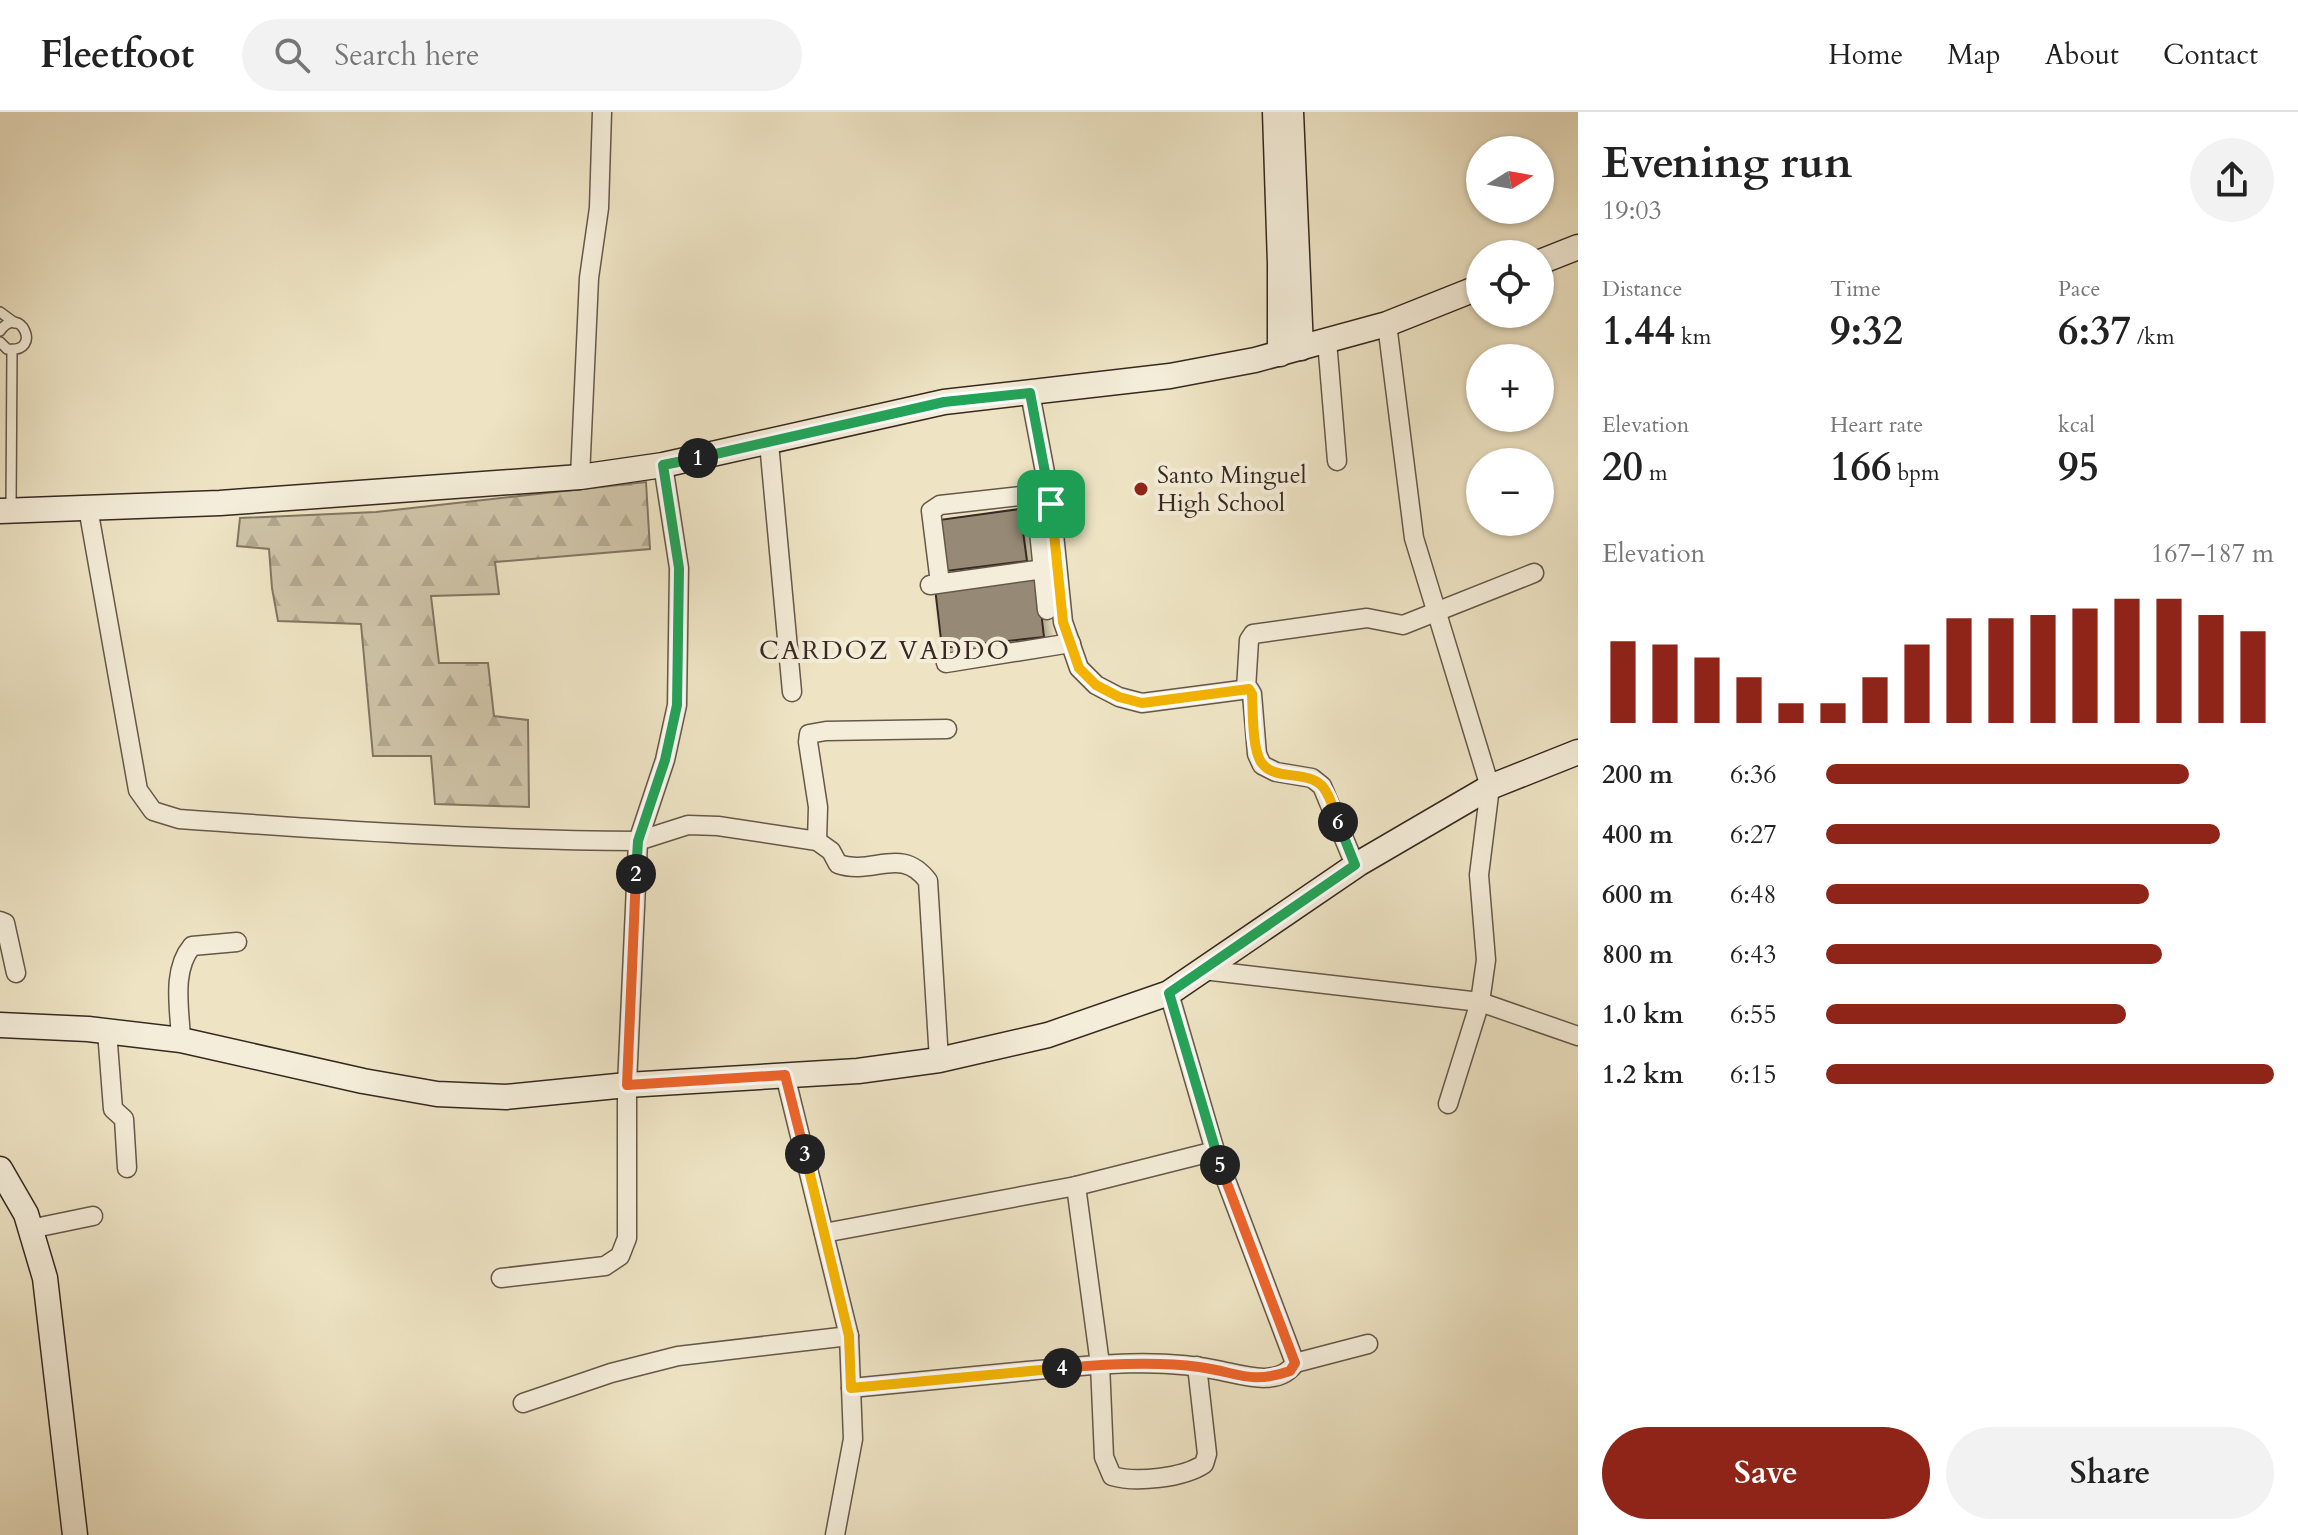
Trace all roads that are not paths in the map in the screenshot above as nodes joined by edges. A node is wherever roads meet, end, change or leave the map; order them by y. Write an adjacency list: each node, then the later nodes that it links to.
1 (602, 112): 19 (street)
2 (1275, 112): 14 (main road)
3 (1291, 112): 14 (main road)
4 (1578, 247): 5 (main road)
5 (1554, 256)
6 (1466, 293): 9 (main road)
7 (0, 312): 8 (lane)
8 (15, 323): 10 (lane); 13 (lane)
9 (1387, 324): 11 (main road); 25 (street)
10 (0, 331)
11 (1327, 341): 14 (main road); 17 (street)
12 (0, 342): 13 (lane)
13 (12, 350): 21 (lane)
14 (1291, 351): 15 (main road)
15 (1030, 393): 16 (main road); 22 (street)
16 (769, 443): 18 (main road); 29 (street)
17 (1337, 461)
18 (663, 465): 19 (main road); 33 (street)
19 (580, 477): 20 (main road)
20 (88, 508): 21 (main road); 33 (street)
21 (6, 511)
22 (1050, 569): 22 (street); 24 (street); 26 (street)
23 (1534, 573): 25 (street)
24 (1047, 610)
25 (1436, 610): 28 (street); 32 (street)
26 (1071, 643): 27 (street); 28 (street)
27 (946, 663)
28 (1246, 689): 35 (street)
29 (792, 692)
30 (947, 729): 34 (street)
31 (1578, 752): 32 (main road)
32 (1490, 787): 35 (main road); 41 (street)
33 (638, 841): 34 (street); 48 (street)
34 (817, 841): 46 (street)
35 (1355, 865): 38 (main road)
36 (0, 921): 39 (street)
37 (237, 942): 45 (street)
38 (1203, 970): 40 (main road); 41 (street)
39 (16, 973)
40 (1169, 993): 46 (main road); 50 (street)
41 (1480, 1002): 44 (street); 49 (street)
42 (0, 1025): 43 (main road)
43 (107, 1031): 45 (main road); 51 (street)
44 (1578, 1036)
45 (181, 1040): 48 (main road)
46 (939, 1060): 47 (main road)
47 (785, 1075): 48 (main road); 56 (street)
48 (627, 1085): 57 (street)
49 (1448, 1104)
50 (1215, 1151): 53 (street); 60 (street)
51 (127, 1168)
52 (0, 1169): 55 (main road)
53 (1076, 1186): 56 (street); 61 (street)
54 (93, 1216): 55 (street)
55 (30, 1229): 65 (main road)
56 (824, 1233): 58 (street)
57 (501, 1278)
58 (849, 1336): 63 (street); 64 (street)
59 (1368, 1344): 60 (street)
60 (1295, 1363): 62 (street)
61 (1100, 1364): 62 (street); 62 (street); 63 (street)
62 (1197, 1366)
63 (851, 1388): 66 (street)
64 (523, 1403)
65 (75, 1535)
66 (835, 1535)

